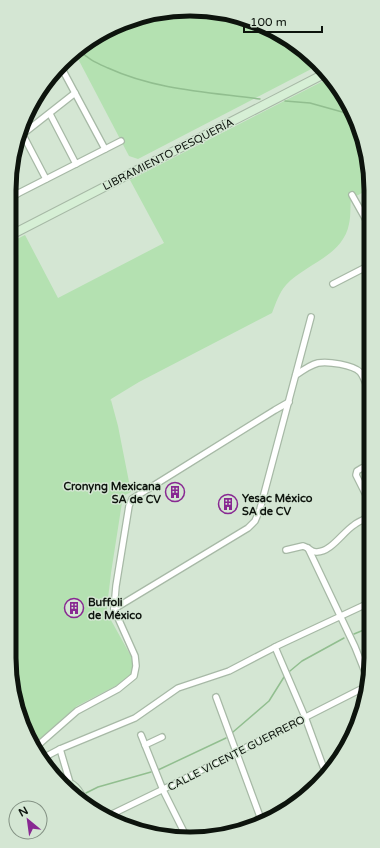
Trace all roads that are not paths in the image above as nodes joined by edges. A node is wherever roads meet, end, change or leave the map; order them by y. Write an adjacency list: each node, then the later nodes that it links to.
1 (64, 70): 3 (street)
2 (321, 75): 14 (main road, LIBRAMIENTO PESQUERÍA)
3 (75, 93): 4 (street); 8 (street)
4 (50, 114): 5 (street); 9 (street)
5 (26, 133)
6 (23, 140): 10 (street)
7 (121, 141): 8 (street)
8 (105, 149): 9 (street)
9 (76, 164): 10 (street)
10 (46, 179): 11 (street)
11 (17, 194)
12 (352, 195): 13 (street)
13 (364, 216)
14 (16, 232)
15 (364, 268): 16 (street)
16 (333, 284)
17 (311, 317): 18 (street)
18 (296, 375): 19 (street); 20 (street)
19 (364, 378)
20 (289, 402): 27 (street); 27 (street)
21 (362, 468): 22 (street)
22 (364, 491)
23 (364, 519): 24 (street)
24 (308, 548): 25 (street); 28 (street)
25 (286, 550)
26 (364, 605): 28 (street)
27 (114, 608): 36 (street)
28 (340, 617): 29 (street); 30 (street)
29 (275, 647): 33 (street); 38 (street)
30 (364, 669)
31 (362, 689): 33 (street, CALLE VICENTE GUERRERO)
32 (216, 697): 39 (street)
33 (305, 717): 39 (street, CALLE VICENTE GUERRERO); 41 (street)
34 (141, 735): 37 (street)
35 (162, 737): 37 (street)
36 (39, 745)
37 (145, 745): 43 (street)
38 (60, 749): 40 (street); 42 (street)
39 (236, 753): 43 (street, CALLE VICENTE GUERRERO); 45 (street)
40 (46, 756)
41 (323, 770)
42 (69, 783)
43 (163, 790): 44 (street, CALLE VICENTE GUERRERO); 46 (street)
44 (113, 814)
45 (260, 817)
46 (184, 832)

